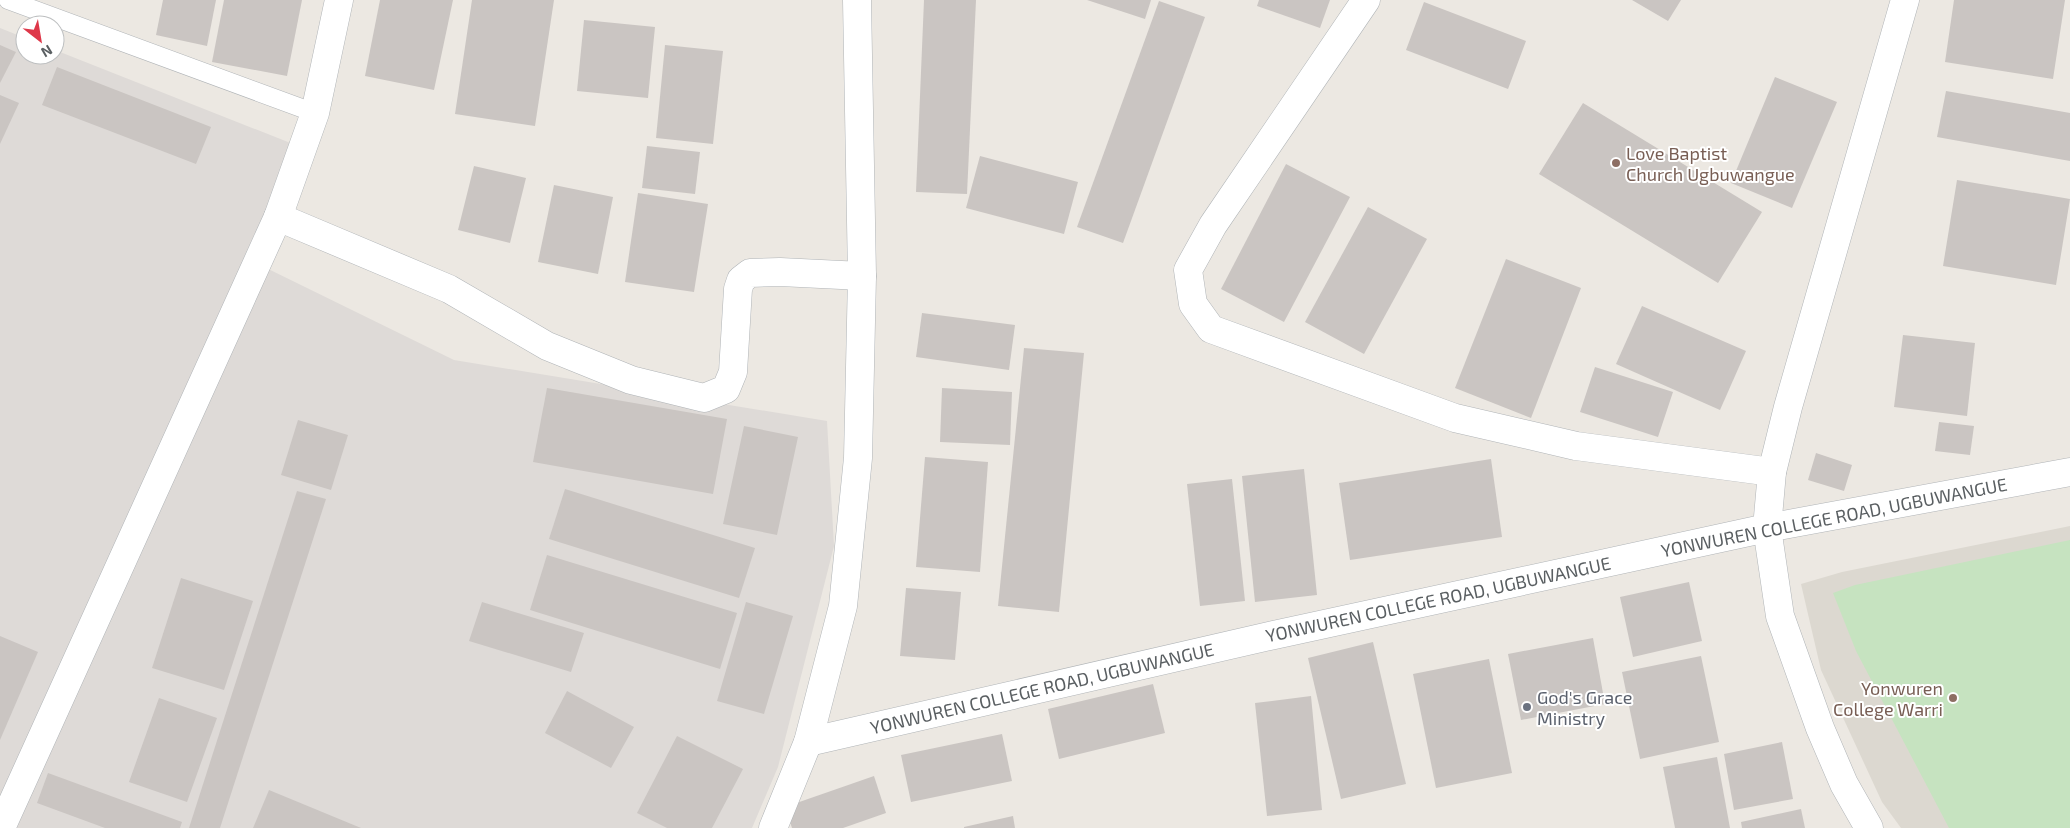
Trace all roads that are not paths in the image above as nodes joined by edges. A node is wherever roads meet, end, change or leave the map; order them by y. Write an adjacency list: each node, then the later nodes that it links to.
1 (8, 0): 6 (lane)
2 (339, 0): 6 (street)
3 (857, 0): 8 (street)
4 (1366, 0): 9 (street)
5 (1905, 0): 9 (street)
6 (316, 113): 7 (street)
7 (278, 217): 8 (street); 13 (street)
8 (862, 276): 12 (street)
9 (1772, 472): 11 (street)
10 (2070, 472): 11 (street, YONWUREN COLLEGE ROAD, UGBUWANGUE)
11 (1767, 528): 12 (street, YONWUREN COLLEGE ROAD, UGBUWANGUE); 15 (street)
12 (808, 742): 14 (street)
13 (1, 828)
14 (774, 828)
15 (1869, 828)

